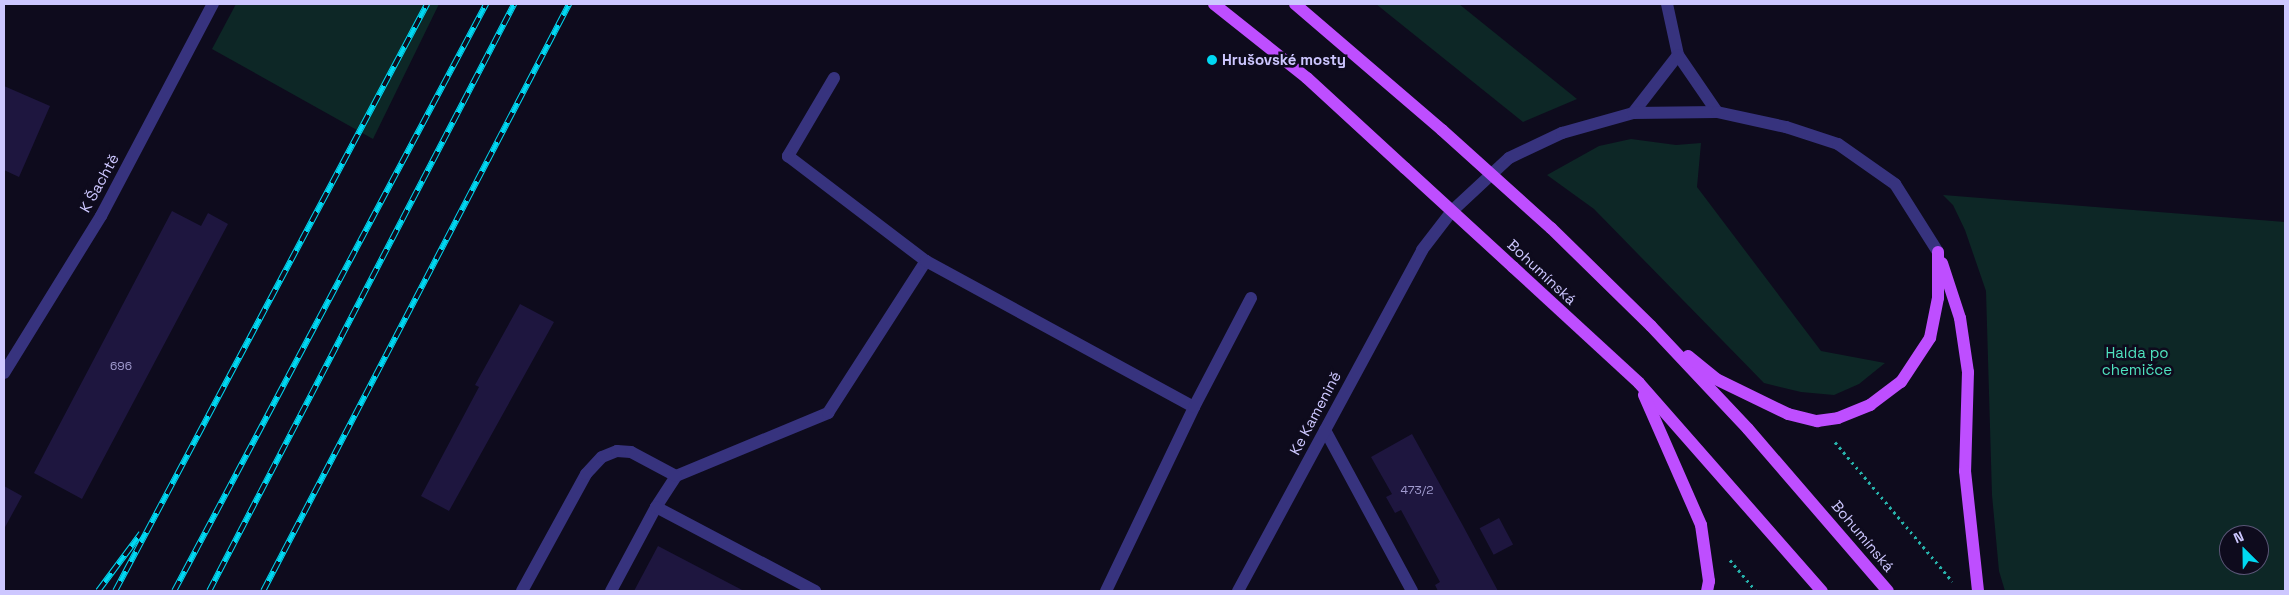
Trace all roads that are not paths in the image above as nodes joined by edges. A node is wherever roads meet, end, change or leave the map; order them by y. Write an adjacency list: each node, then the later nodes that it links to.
1 (213, 4): 13 (street, K Šachtě)
2 (1214, 4): 14 (main road, Bohumínská, bridge)
3 (1295, 4): 12 (main road, Bohumínská, bridge)
4 (1667, 4): 5 (street)
5 (1678, 54): 7 (street); 8 (street)
6 (834, 78): 10 (street)
7 (1717, 112): 8 (street, Ke Kamenině); 9 (street, Ke Kamenině)
8 (1633, 113): 16 (street, Ke Kamenině)
9 (1938, 252): 12 (main road); 28 (main road)
10 (926, 261): 15 (street); 17 (street)
11 (1251, 298): 15 (street)
12 (1651, 326): 27 (main road, Bohumínská)
13 (4, 373)
14 (1639, 383): 25 (main road); 26 (main road, Bohumínská)
15 (1194, 407): 22 (street)
16 (1325, 430): 23 (street, Ke Kamenině); 24 (street)
17 (676, 476): 18 (street); 20 (street)
18 (656, 507): 19 (street); 21 (street)
19 (615, 590)
20 (522, 591)
21 (815, 591)
22 (1106, 591)
23 (1238, 591)
24 (1412, 591)
25 (1707, 591)
26 (1822, 591)
27 (1888, 591)
28 (1978, 591)

